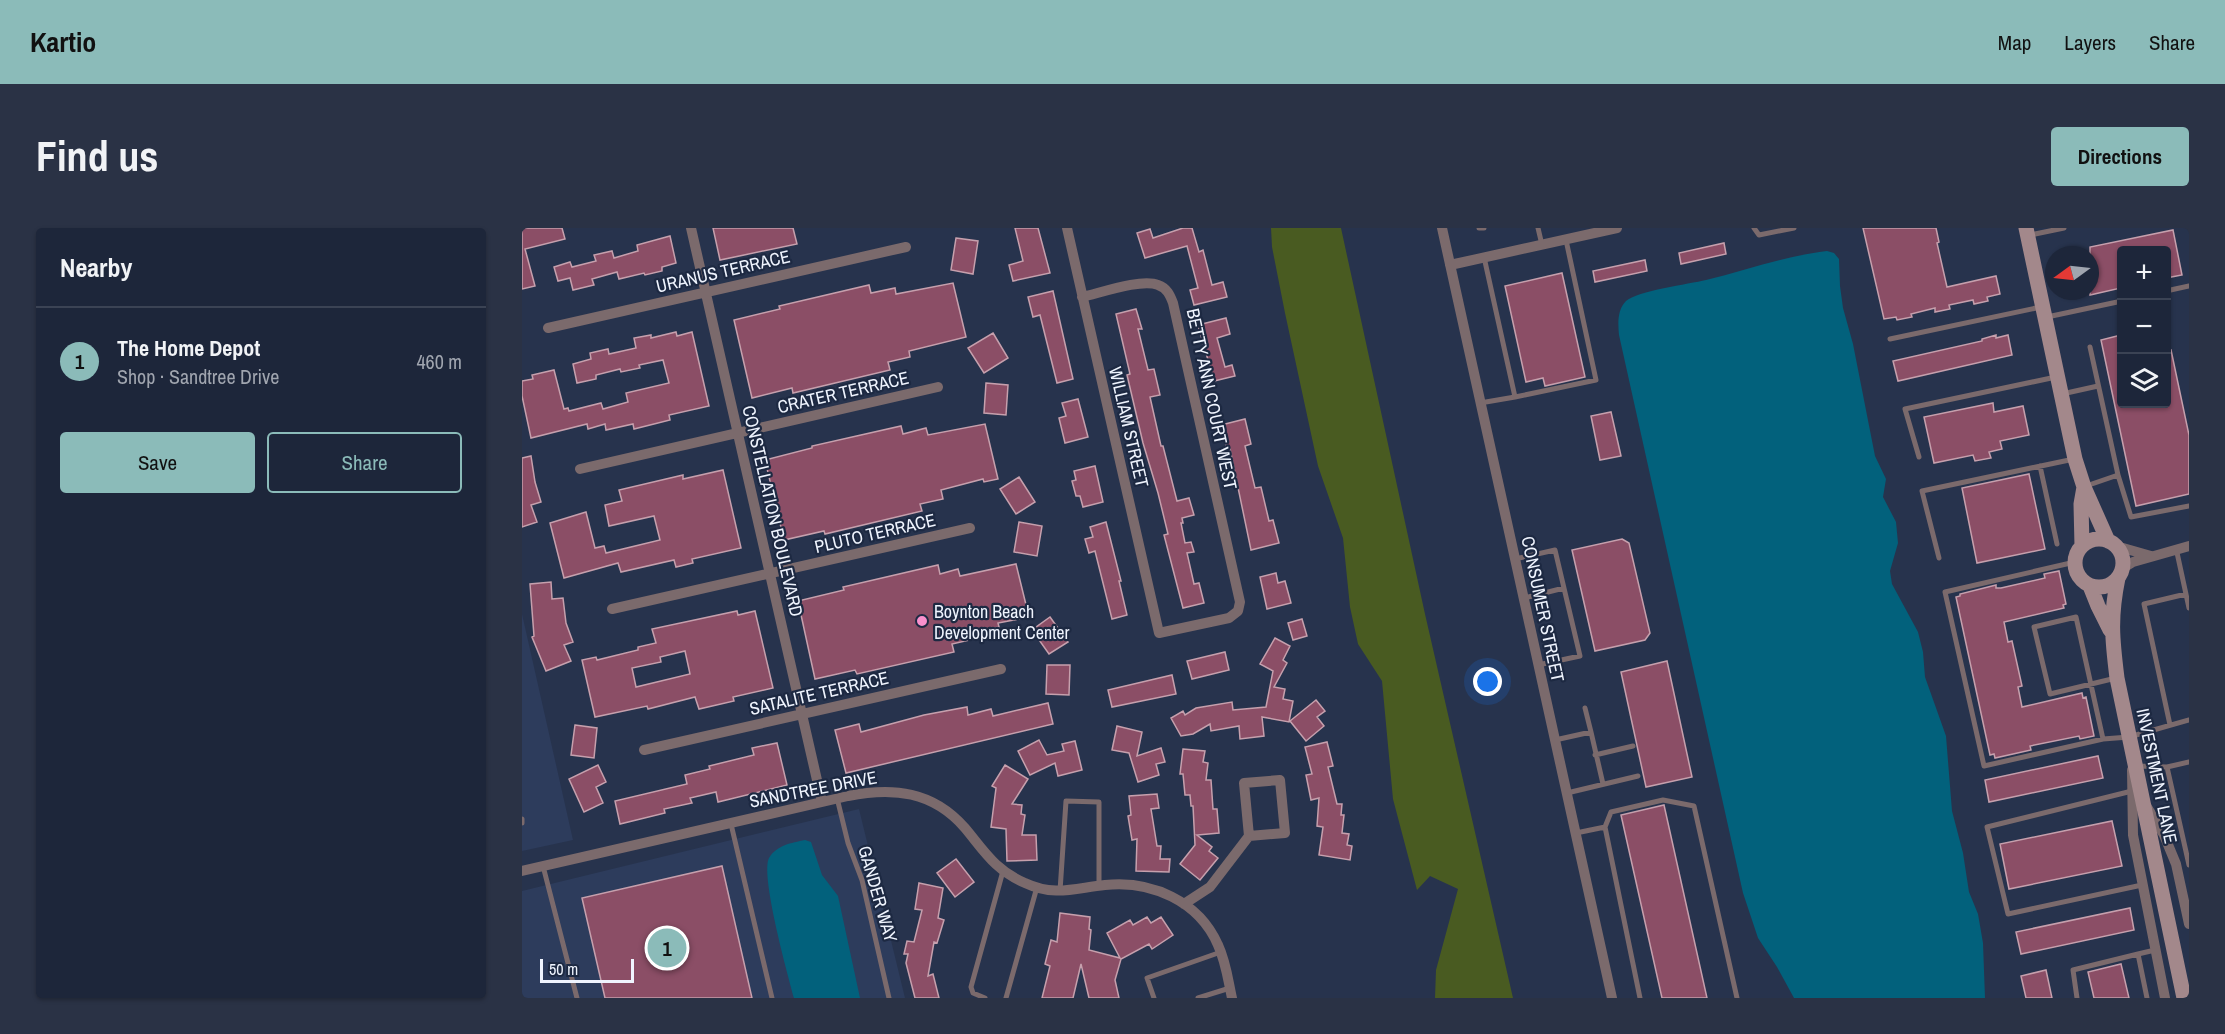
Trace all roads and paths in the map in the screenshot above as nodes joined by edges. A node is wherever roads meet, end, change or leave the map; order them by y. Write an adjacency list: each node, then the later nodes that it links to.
1 (692, 228): 17 (street, CONSTELLATION BOULEVARD)
2 (1067, 228): 18 (street, WILLIAM STREET)
3 (1442, 228): 14 (street, CONSUMER STREET)
4 (1538, 228): 11 (lane)
5 (1617, 228): 10 (street)
6 (1754, 228): 7 (lane)
7 (1794, 228)
8 (2064, 228): 9 (lane)
9 (2026, 232): 20 (street)
10 (1565, 240): 11 (street); 28 (lane)
11 (1542, 245): 13 (street)
12 (906, 247): 17 (street, URANUS TERRACE)
13 (1484, 257): 14 (street); 28 (lane)
14 (1450, 265): 29 (street, CONSUMER STREET)
15 (2189, 286): 16 (lane)
16 (2171, 290)
17 (706, 292): 21 (street, URANUS TERRACE); 30 (street, CONSTELLATION BOULEVARD)
18 (1082, 297): 57 (street, WILLIAM STREET); 57 (street, BETTY ANN COURT WEST)
19 (2117, 302): 20 (lane)
20 (2044, 312): 22 (lane); 24 (street)
21 (548, 328)
22 (1890, 339)
23 (2090, 347): 25 (lane)
24 (2058, 377): 27 (street); 31 (lane)
25 (2098, 386): 27 (lane); 35 (lane)
26 (938, 387): 30 (street, CRATER TERRACE)
27 (2062, 394): 32 (street)
28 (1515, 397): 29 (lane)
29 (1480, 403): 46 (street, CONSUMER STREET)
30 (738, 433): 34 (street, CRATER TERRACE); 48 (street, CONSTELLATION BOULEVARD)
31 (1919, 457)
32 (2075, 459): 33 (lane); 36 (street)
33 (2040, 466): 39 (lane); 45 (lane)
34 (580, 469)
35 (2118, 476): 36 (lane); 37 (lane)
36 (2084, 487): 40 (street); 41 (street)
37 (2189, 506)
38 (970, 528): 48 (street, PLUTO TERRACE)
39 (2057, 544)
40 (2112, 544): 41 (street); 44 (street); 49 (street)
41 (2082, 546): 47 (street)
42 (2189, 546): 43 (street)
43 (2176, 548): 44 (street); 52 (lane)
44 (2151, 556): 49 (street)
45 (1939, 558)
46 (1515, 559): 51 (lane); 53 (street, CONSUMER STREET)
47 (2075, 562): 50 (street); 67 (lane)
48 (770, 573): 55 (street, PLUTO TERRACE); 63 (street, CONSTELLATION BOULEVARD)
49 (2120, 573): 50 (street); 56 (street, INVESTMENT LANE)
50 (2090, 586): 56 (street, INVESTMENT LANE)
51 (1564, 588): 53 (lane); 58 (lane)
52 (2186, 594): 54 (lane); 65 (lane)
53 (1524, 598): 58 (street, CONSUMER STREET)
54 (2189, 608)
55 (612, 609)
56 (2112, 632): 60 (street, INVESTMENT LANE)
57 (1158, 633)
58 (1538, 665): 68 (street, CONSUMER STREET)
59 (1001, 669): 63 (street, SATALITE TERRACE)
60 (2117, 678): 61 (lane); 71 (street, INVESTMENT LANE)
61 (2090, 684): 61 (lane); 67 (lane)
62 (1585, 708): 66 (lane)
63 (802, 714): 70 (street, SATALITE TERRACE); 80 (street, CONSTELLATION BOULEVARD)
64 (2189, 720): 65 (lane)
65 (2170, 725): 71 (lane)
66 (1591, 732): 68 (lane); 72 (lane)
67 (2103, 739): 71 (lane)
68 (1555, 740): 77 (street, CONSUMER STREET)
69 (1633, 746): 72 (lane)
70 (644, 750)
71 (2132, 752): 74 (lane); 78 (street, INVESTMENT LANE)
72 (1595, 755): 76 (lane)
73 (2189, 762): 74 (lane)
74 (2167, 767): 85 (lane)
75 (1638, 776): 76 (lane)
76 (1603, 784): 77 (lane)
77 (1567, 792): 83 (street, CONSUMER STREET)
78 (2136, 793): 90 (street); 90 (lane); 94 (street); 112 (street, INVESTMENT LANE)
79 (837, 798): 80 (street, SANDTREE DRIVE); 88 (street, SANDTREE DRIVE); 101 (lane, GANDER WAY)
80 (822, 802): 81 (street, SANDTREE DRIVE)
81 (730, 822): 86 (street, SANDTREE DRIVE); 100 (lane)
82 (1605, 827): 83 (lane); 107 (lane); 108 (lane)
83 (1576, 833): 106 (street, CONSUMER STREET)
84 (1250, 836): 84 (street); 93 (street)
85 (2189, 865)
86 (543, 866): 87 (street, SANDTREE DRIVE); 99 (lane)
87 (522, 871)
88 (1003, 871): 91 (street, SANDTREE DRIVE); 102 (lane)
89 (1099, 885): 92 (street, SANDTREE DRIVE); 92 (lane); 93 (street, SANDTREE DRIVE)
90 (2142, 885): 95 (street)
91 (1037, 887): 92 (street, SANDTREE DRIVE); 103 (lane)
92 (1060, 891)
93 (1184, 904): 96 (street, SANDTREE DRIVE)
94 (2189, 924)
95 (2155, 950): 97 (lane); 111 (street)
96 (1221, 952): 98 (street, SANDTREE DRIVE); 104 (lane)
97 (2138, 954): 109 (lane); 110 (lane)
98 (1231, 993): 105 (lane)
99 (577, 998)
100 (772, 998)
101 (889, 998)
102 (985, 998)
103 (1006, 998)
104 (1154, 998)
105 (1198, 998)
106 (1612, 998)
107 (1640, 998)
108 (1737, 998)
109 (2077, 998)
110 (2147, 998)
111 (2165, 998)
112 (2184, 998)

